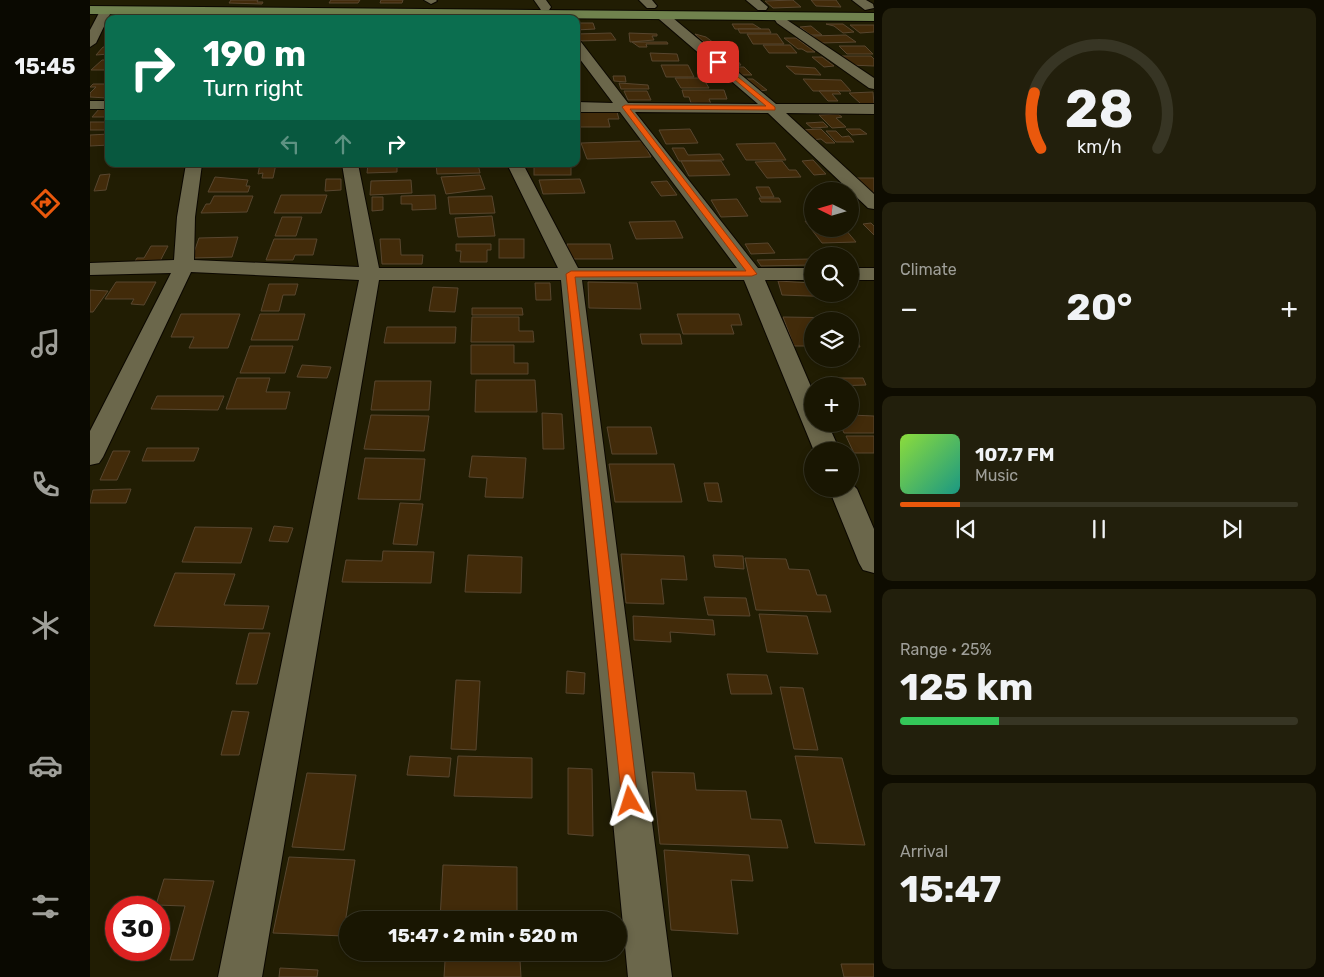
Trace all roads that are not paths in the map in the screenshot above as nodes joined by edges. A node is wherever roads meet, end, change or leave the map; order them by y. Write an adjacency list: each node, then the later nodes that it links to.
1 (858, 0): 6 (street)
2 (90, 4): 3 (main road)
3 (167, 7): 4 (main road); 5 (main road)
4 (90, 10)
5 (548, 10): 6 (main road)
6 (872, 11)
7 (104, 14): 10 (street)
8 (663, 16): 17 (street)
9 (781, 20): 12 (street)
10 (90, 43)
11 (580, 50): 16 (street)
12 (874, 85)
13 (90, 105): 14 (street)
14 (105, 105)
15 (580, 107): 16 (street)
16 (625, 107): 17 (street); 27 (street)
17 (772, 108): 18 (street); 22 (street)
18 (874, 109)
19 (194, 167): 23 (street)
20 (351, 167): 25 (street)
21 (517, 167): 26 (street)
22 (874, 204)
23 (184, 266): 24 (street); 25 (street); 32 (street)
24 (90, 270)
25 (370, 274): 26 (street); 35 (street)
26 (571, 274): 27 (street); 36 (street)
27 (752, 274): 28 (street); 31 (street)
28 (804, 274)
29 (859, 274): 30 (street)
30 (874, 274)
31 (804, 398)
32 (90, 457)
33 (846, 497): 34 (street)
34 (874, 563)
35 (240, 977)
36 (650, 977)

